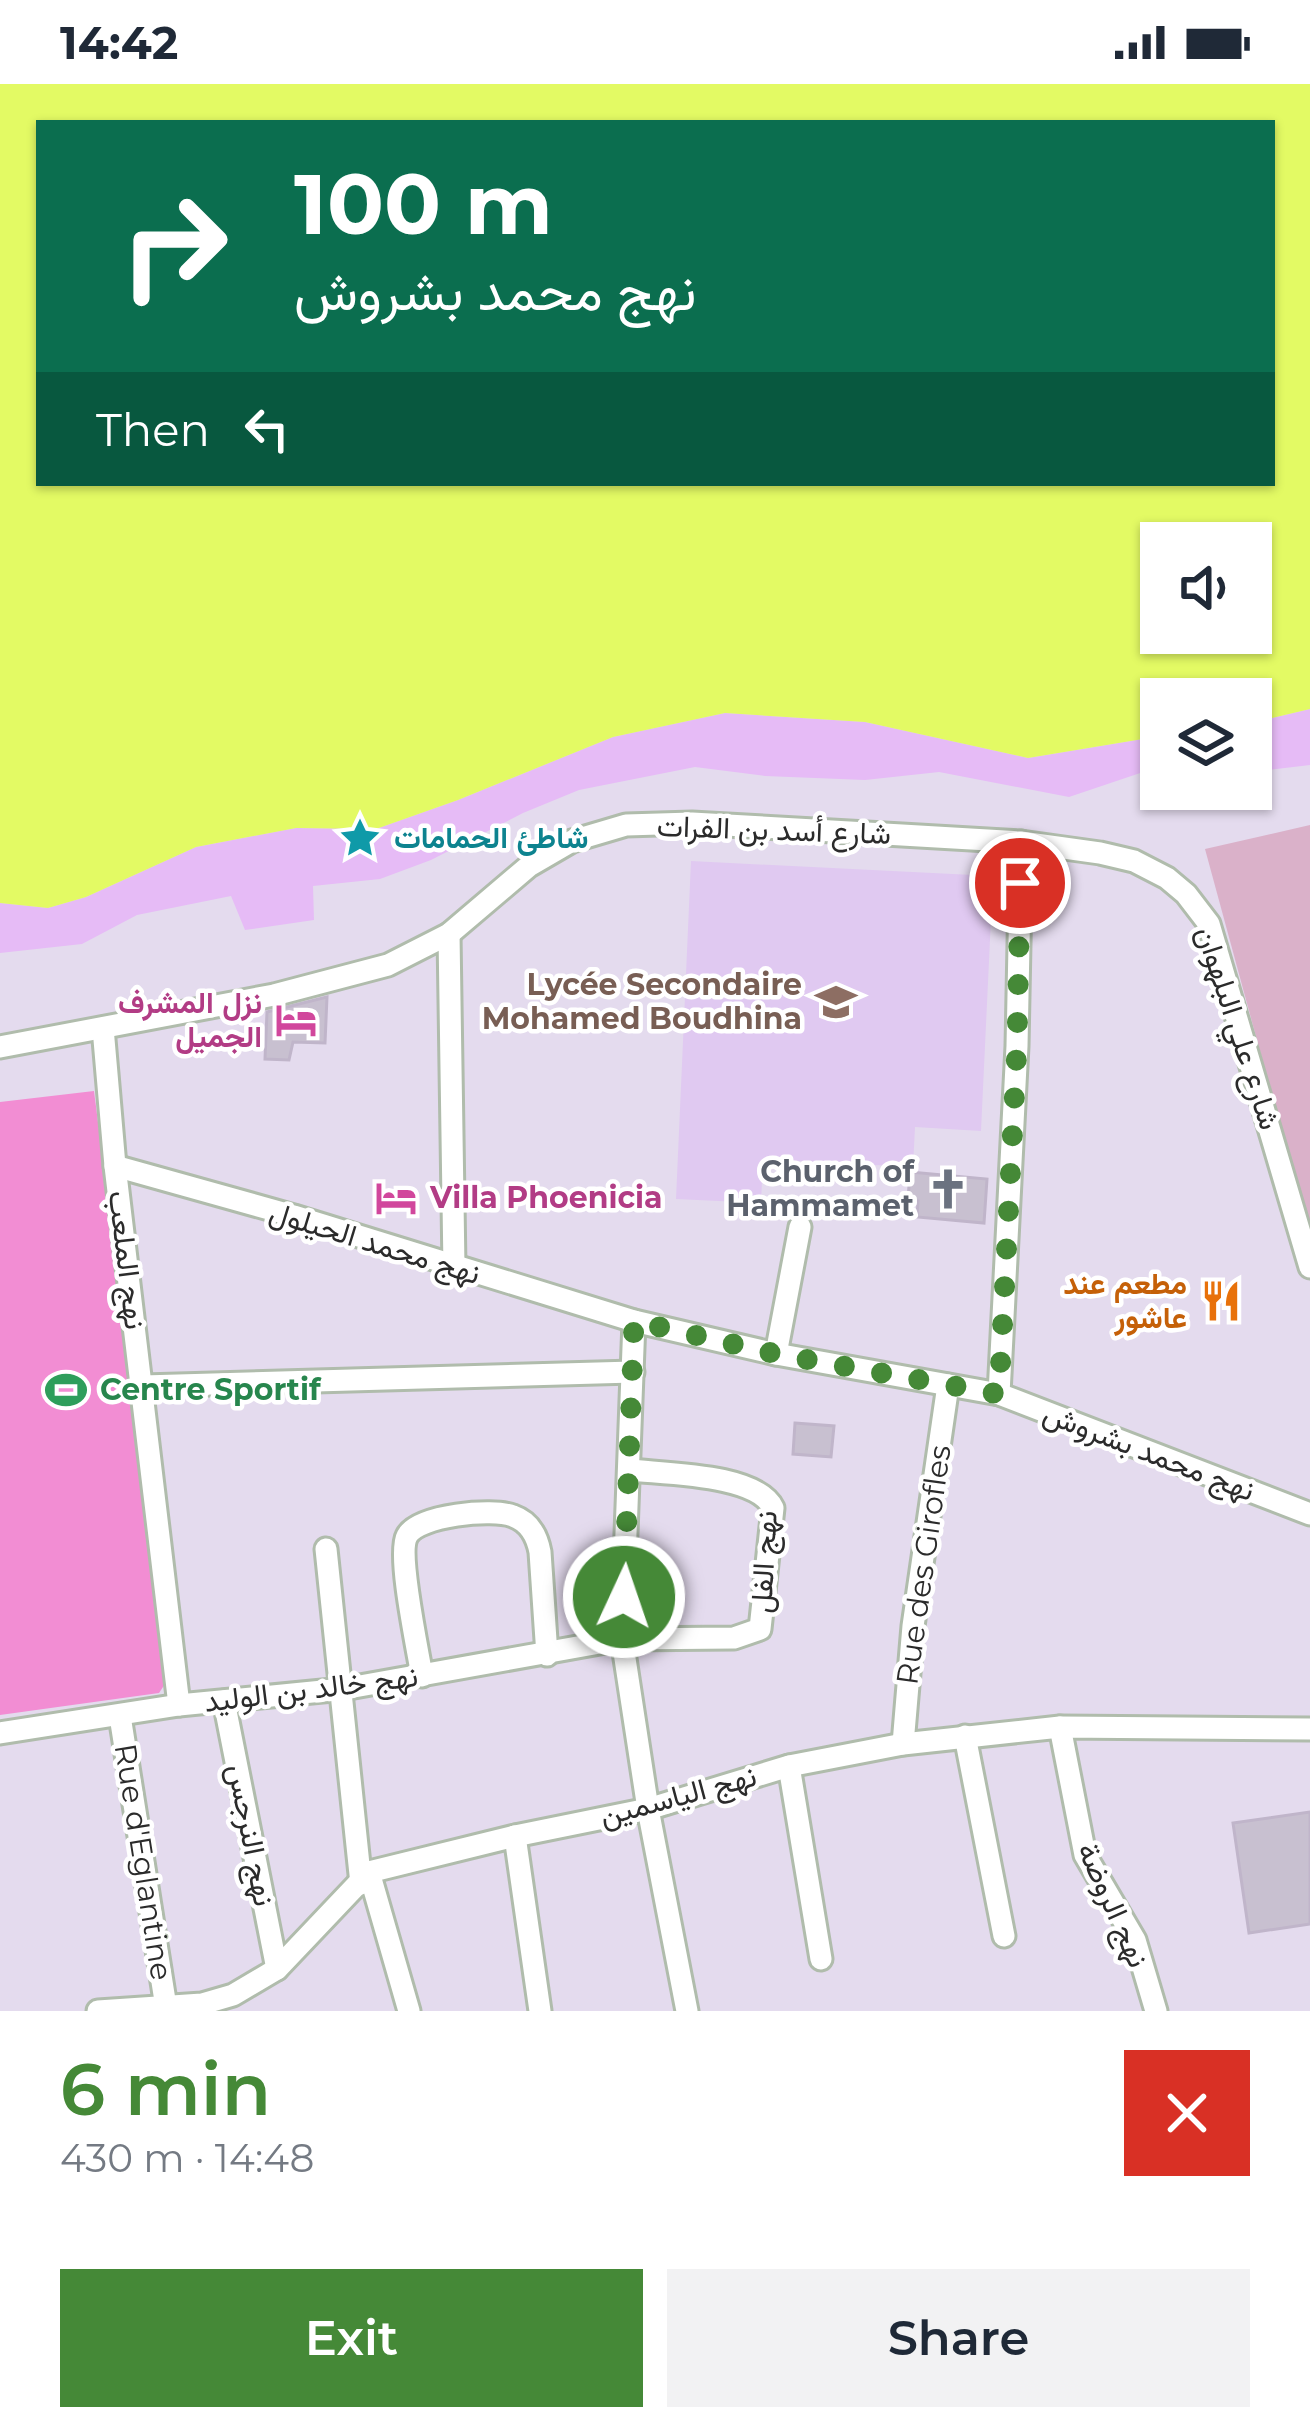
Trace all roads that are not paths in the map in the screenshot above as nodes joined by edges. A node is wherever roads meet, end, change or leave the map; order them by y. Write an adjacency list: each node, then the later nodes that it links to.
1 (1021, 842): 2 (street, شارع أسد بن الفرات); 8 (street, شارع علي البلهوان); 14 (street)
2 (449, 934): 3 (street, شارع أسد بن الفرات); 7 (street)
3 (103, 1028): 4 (street, شارع أسد بن الفرات); 5 (street, نهج الملعب)
4 (0, 1046)
5 (115, 1166): 7 (street, نهج محمد الحيلول); 13 (street, نهج الملعب)
6 (800, 1227): 10 (street)
7 (454, 1268): 9 (street, نهج محمد الحيلول)
8 (1310, 1268)
9 (634, 1321): 10 (street, نهج محمد بشروش); 11 (street)
10 (776, 1354): 12 (street, نهج محمد بشروش)
11 (632, 1372): 13 (street); 15 (street)
12 (948, 1385): 14 (street, نهج محمد بشروش); 29 (street, Rue des Girofles)
13 (143, 1386): 23 (street, نهج الملعب)
14 (999, 1394): 16 (street, نهج محمد بشروش)
15 (630, 1470): 18 (street); 18 (street, نهج الفل)
16 (1310, 1514)
17 (326, 1549): 21 (street)
18 (622, 1639): 19 (street, نهج خالد بن الوليد); 31 (street)
19 (548, 1655): 20 (street, نهج خالد بن الوليد); 20 (street)
20 (422, 1676): 21 (street, نهج خالد بن الوليد)
21 (343, 1689): 22 (street, نهج خالد بن الوليد); 33 (street)
22 (224, 1701): 23 (street, نهج خالد بن الوليد); 36 (street, نهج النرجس)
23 (179, 1706): 24 (street, نهج خالد بن الوليد)
24 (121, 1716): 27 (street, نهج خالد بن الوليد); 38 (street, Rue d'Eglantine)
25 (1060, 1727): 26 (street, نهج الياسمين); 28 (street, نهج الياسمين); 43 (street, نهج الروضة)
26 (1310, 1729)
27 (0, 1732)
28 (965, 1736): 29 (street, نهج الياسمين); 34 (street)
29 (903, 1744): 30 (street, نهج الياسمين)
30 (789, 1766): 31 (street, نهج الياسمين); 35 (street)
31 (648, 1809): 32 (street, نهج الياسمين); 42 (street)
32 (515, 1836): 33 (street, نهج الياسمين); 41 (street)
33 (365, 1878): 36 (street); 40 (street)
34 (1004, 1936)
35 (821, 1959)
36 (277, 1969): 37 (street)
37 (212, 2006): 38 (street)
38 (166, 2007): 39 (street)
39 (102, 2011)
40 (409, 2011)
41 (540, 2011)
42 (687, 2011)
43 (1156, 2011)

